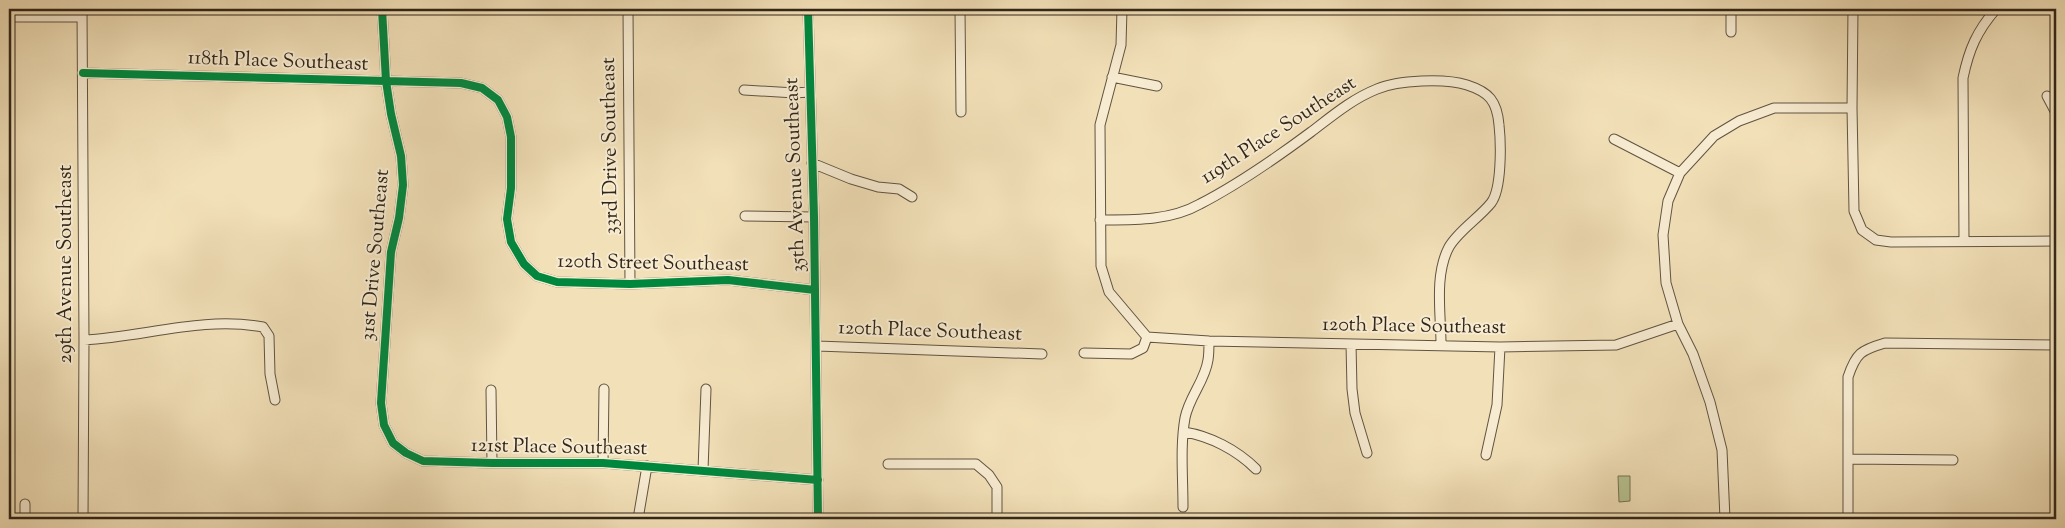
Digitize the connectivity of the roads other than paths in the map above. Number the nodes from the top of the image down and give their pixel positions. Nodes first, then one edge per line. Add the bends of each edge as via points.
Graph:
1 (382, 9) edge
2 (628, 9) edge
3 (808, 9) edge
4 (960, 9) edge
5 (1122, 9) edge
6 (1732, 9) edge
7 (1853, 9) edge
8 (1996, 9) edge
9 (82, 13) edge
10 (9, 17) edge
11 (1732, 32) dead end
12 (83, 73) junction
13 (1112, 77) junction
14 (386, 81) junction
15 (1157, 86) dead end
16 (744, 90) dead end
17 (809, 92) junction
18 (2047, 96) dead end
19 (1852, 108) junction
20 (961, 112) dead end
21 (2056, 113) edge
22 (1614, 139) dead end
23 (812, 163) junction
24 (1680, 173) junction
25 (912, 197) dead end
26 (745, 216) dead end
27 (814, 217) junction
28 (1100, 220) junction
29 (1964, 241) junction
30 (2056, 241) edge
31 (524, 264) joint
32 (630, 284) junction
33 (815, 290) junction
34 (1678, 324) junction
35 (1147, 337) junction
36 (84, 340) junction
37 (1209, 341) junction
38 (1351, 344) junction
39 (1441, 344) junction
40 (2056, 345) edge
41 (817, 346) junction
42 (1500, 346) junction
43 (1084, 353) dead end
44 (1042, 354) dead end
45 (604, 389) dead end
46 (706, 389) dead end
47 (491, 390) dead end
48 (275, 400) dead end
49 (1184, 432) junction
50 (393, 444) joint
51 (1367, 453) dead end
52 (1486, 455) dead end
53 (1848, 459) junction
54 (1953, 460) dead end
55 (492, 463) junction
56 (603, 463) junction
57 (888, 464) dead end
58 (647, 466) junction
59 (1256, 468) dead end
60 (702, 470) junction
61 (818, 480) junction
62 (25, 504) dead end
63 (1183, 506) dead end
64 (25, 519) edge
65 (82, 519) edge
66 (638, 519) edge
67 (818, 519) edge
68 (997, 519) edge
69 (1725, 519) edge
70 (1848, 519) edge

1 - 14 street, 31st Drive Southeast
2 - 32 street, 33rd Drive Southeast
3 - 17 street, 35th Avenue Southeast
4 - 20 street
5 - 13 street via 1121,45
6 - 11 street
7 - 19 street
8 - 29 street via 1978,31 1968,53 1963,78
9 - 10 street
9 - 12 street, 29th Avenue Southeast
12 - 14 street, 118th Place Southeast
12 - 36 street, 29th Avenue Southeast
13 - 15 street
13 - 28 street via 1100,125
14 - 31 street, 118th Place Southeast via 461,82 482,88 498,100 507,117 511,137 507,219 511,242
14 - 50 street, 31st Drive Southeast via 390,114 401,156 403,185 391,252 381,403 384,425
16 - 17 street
17 - 23 street, 35th Avenue Southeast
18 - 21 street
19 - 24 street via 1774,108 1739,121 1714,136
19 - 29 street via 1854,211 1862,230 1876,240 1891,242
22 - 24 street
23 - 25 street via 878,187 899,189
23 - 27 street, 35th Avenue Southeast
24 - 34 street via 1668,201 1663,235 1666,283
26 - 27 street
27 - 33 street, 35th Avenue Southeast
28 - 35 street via 1100,266 1109,292
28 - 39 street, 119th Place Southeast via 1139,220 1176,215 1199,205 1266,164 1345,105 1378,88 1411,82 1459,83 1479,89 1495,103 1499,126 1498,183 1492,202 1450,246 1442,268
29 - 30 street
31 - 32 street, 120th Street Southeast via 537,276 557,282
32 - 33 street, 120th Street Southeast via 728,280
33 - 41 street, 35th Avenue Southeast
34 - 42 street, 120th Place Southeast via 1616,345
34 - 69 street via 1710,402 1722,450
35 - 37 street, 120th Place Southeast
35 - 43 street via 1143,348 1131,354
36 - 48 street via 114,339 199,324 263,327 269,336 270,374
36 - 65 street, 29th Avenue Southeast
37 - 38 street, 120th Place Southeast
37 - 49 street via 1204,375 1190,401
38 - 39 street, 120th Place Southeast
38 - 51 street via 1354,413
39 - 42 street, 120th Place Southeast
40 - 53 street via 1885,343 1865,349 1853,362 1848,377
41 - 44 street, 120th Place Southeast
41 - 61 street, 35th Avenue Southeast
42 - 52 street via 1497,404
45 - 56 street
46 - 60 street
47 - 55 street
49 - 59 street via 1198,434 1228,447
49 - 63 street
50 - 55 street, 121st Place Southeast via 423,461
53 - 54 street
53 - 70 street
55 - 56 street, 121st Place Southeast
56 - 58 street, 121st Place Southeast
57 - 68 street via 976,464 997,487
58 - 60 street, 121st Place Southeast
58 - 66 street
60 - 61 street, 121st Place Southeast
61 - 67 street, 35th Avenue Southeast
62 - 64 street

